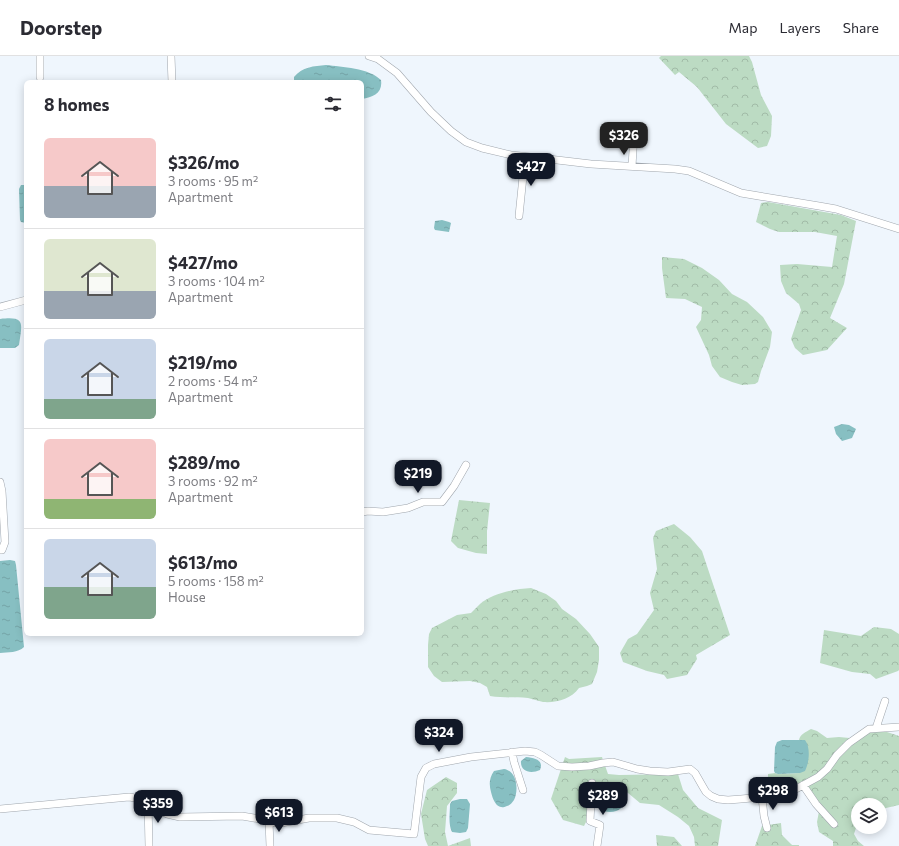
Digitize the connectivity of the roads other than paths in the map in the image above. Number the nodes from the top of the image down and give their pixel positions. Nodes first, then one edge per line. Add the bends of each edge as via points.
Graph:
1 (40, 56) edge
2 (171, 56) edge
3 (370, 56) edge
4 (40, 77) dead end
5 (172, 80) edge
6 (634, 134) dead end
7 (525, 156) junction
8 (632, 166) junction
9 (520, 216) dead end
10 (899, 229) edge
11 (24, 301) edge
12 (0, 307) edge
13 (466, 465) dead end
14 (0, 482) edge
15 (364, 512) edge
16 (0, 550) edge
17 (885, 701) dead end
18 (899, 727) edge
19 (876, 728) junction
20 (512, 752) junction
21 (592, 783) dead end
22 (803, 785) junction
23 (523, 790) dead end
24 (762, 797) junction
25 (148, 802) junction
26 (0, 809) edge
27 (269, 821) junction
28 (834, 824) dead end
29 (767, 828) dead end
30 (149, 846) edge
31 (270, 846) edge
32 (597, 846) edge

1 - 4 street
2 - 5 street
3 - 7 street via 398,73 431,112 450,131 466,142 496,152
6 - 8 street
7 - 8 street
7 - 9 street
8 - 10 street via 689,171 741,193 836,209
11 - 12 street
13 - 15 street via 442,502 423,502 408,508 383,512
14 - 16 street via 5,542
17 - 19 street
18 - 19 street
19 - 22 street via 869,729 849,743 827,769
20 - 23 street
20 - 24 street via 535,752 558,766 589,766 614,762 650,771 690,769 706,792 718,799
20 - 27 street via 448,761 426,768 421,777 414,834 369,830 354,822 337,818 309,818 281,823
21 - 32 street via 590,821 600,825
22 - 24 street
22 - 28 street
24 - 29 street
25 - 26 street via 138,798 117,798
25 - 27 street via 172,816 246,816
25 - 30 street
27 - 31 street

